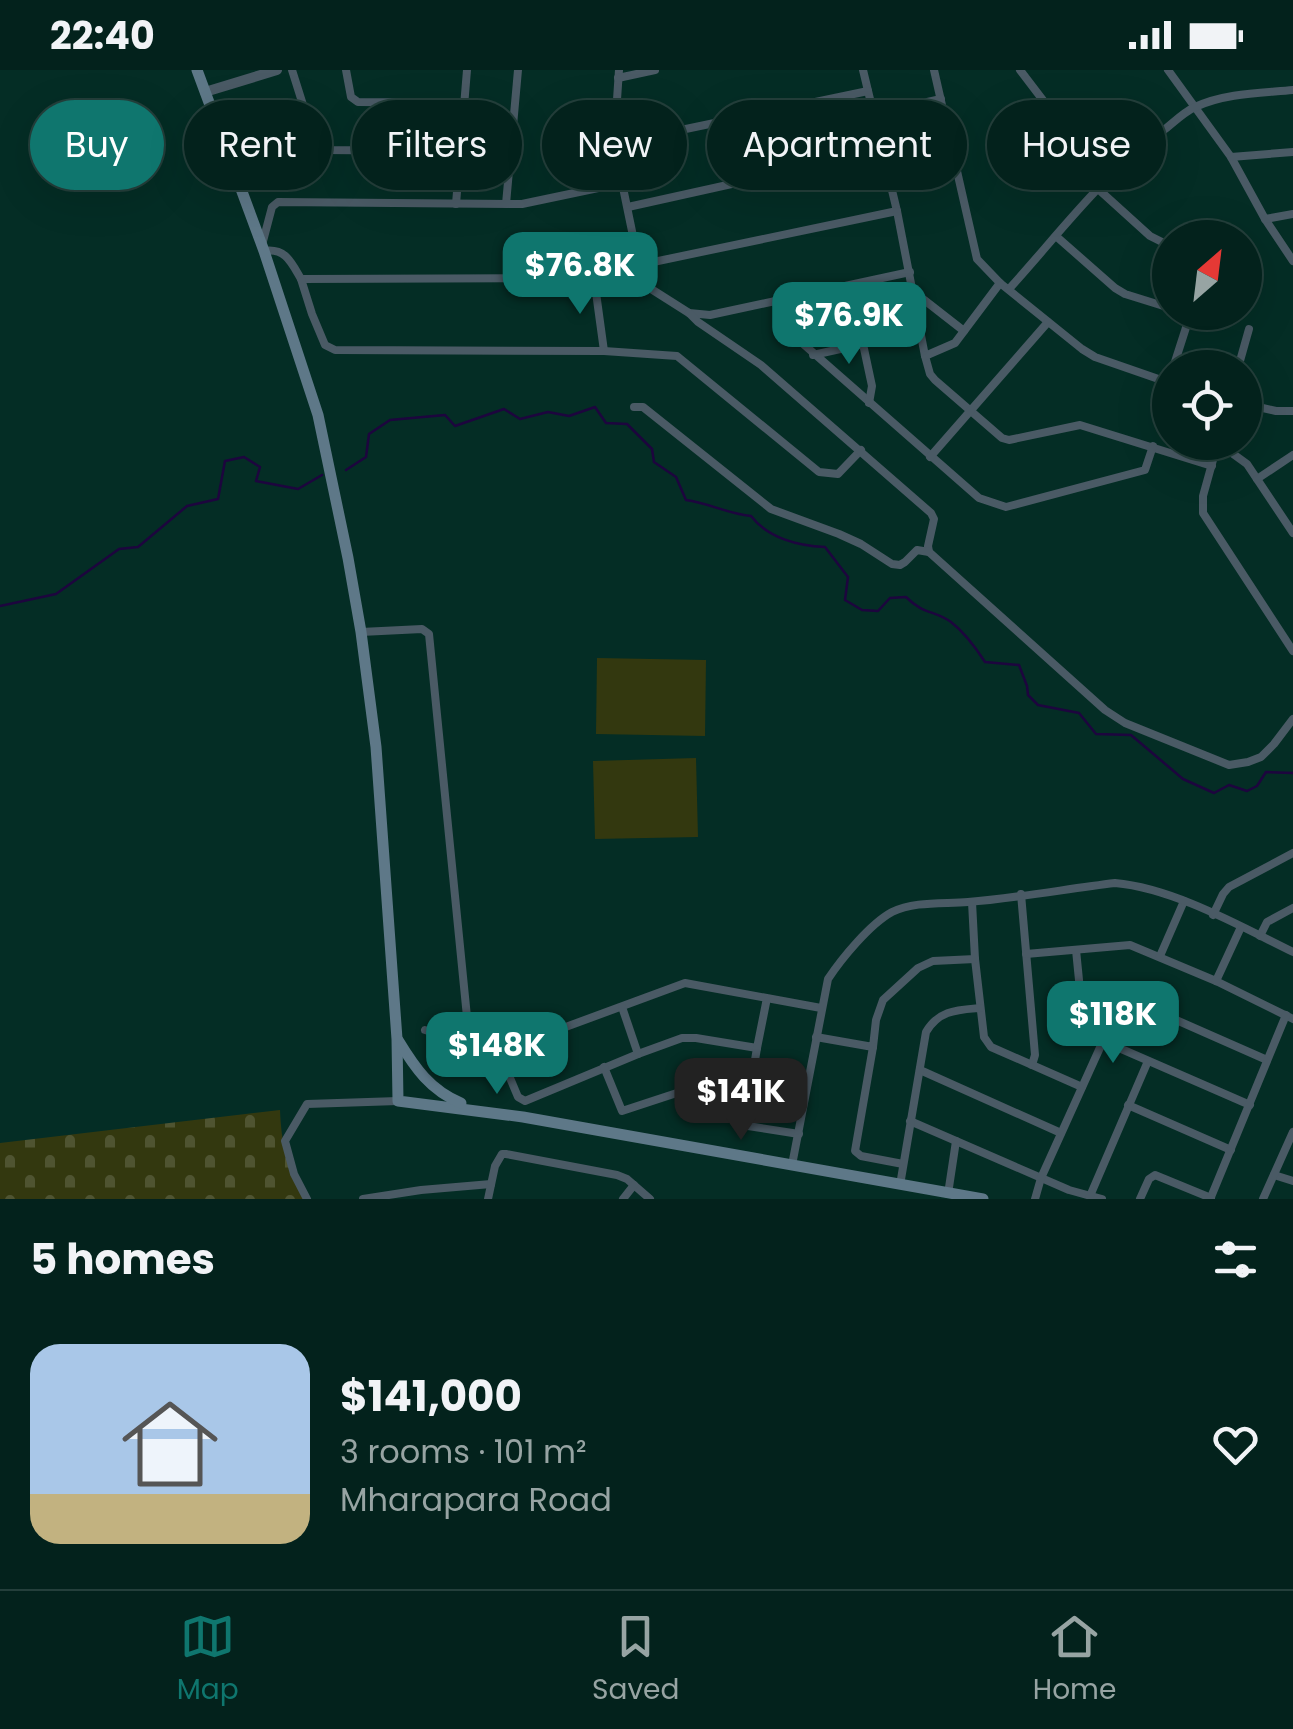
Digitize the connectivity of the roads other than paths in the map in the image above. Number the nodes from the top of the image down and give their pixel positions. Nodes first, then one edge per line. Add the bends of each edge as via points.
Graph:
1 (197, 70) edge
2 (277, 70) edge
3 (292, 70) edge
4 (346, 70) edge
5 (466, 70) edge
6 (518, 70) edge
7 (656, 70) edge
8 (863, 70) edge
9 (934, 70) edge
10 (1020, 70) edge
11 (1168, 70) edge
12 (619, 74) edge
13 (1293, 90) edge
14 (868, 91) junction
15 (205, 92) junction
16 (355, 100) edge
17 (462, 100) edge
18 (617, 100) edge
19 (870, 100) edge
20 (941, 100) edge
21 (1043, 100) edge
22 (1194, 108) junction
23 (687, 129) edge
24 (1166, 129) edge
25 (352, 150) edge
26 (1293, 152) edge
27 (1231, 158) junction
28 (707, 189) edge
29 (457, 190) edge
30 (589, 190) edge
31 (624, 190) edge
32 (891, 190) edge
33 (961, 190) edge
34 (1095, 190) edge
35 (1099, 190) edge
36 (456, 204) junction
37 (506, 204) junction
38 (628, 207) junction
39 (897, 211) junction
40 (1293, 214) edge
41 (1265, 219) junction
42 (1057, 237) junction
43 (1152, 237) edge
44 (263, 248) junction
45 (1293, 261) edge
46 (638, 265) junction
47 (910, 272) junction
48 (594, 278) junction
49 (301, 280) junction
50 (1000, 283) junction
51 (1009, 289) junction
52 (914, 292) junction
53 (775, 301) junction
54 (1152, 302) edge
55 (689, 314) junction
56 (1048, 322) junction
57 (964, 331) junction
58 (604, 350) junction
59 (813, 355) junction
60 (925, 356) junction
61 (1152, 375) edge
62 (869, 403) junction
63 (634, 407) dead end
64 (1262, 408) edge
65 (972, 411) junction
66 (1293, 411) edge
67 (1152, 446) joint
68 (861, 450) junction
69 (1293, 455) edge
70 (930, 457) junction
71 (1194, 460) edge
72 (1214, 460) edge
73 (1242, 460) edge
74 (1212, 466) junction
75 (1256, 479) junction
76 (1293, 533) edge
77 (929, 552) junction
78 (361, 632) junction
79 (1293, 651) edge
80 (1293, 719) edge
81 (1293, 853) edge
82 (1021, 894) junction
83 (1184, 901) junction
84 (972, 902) junction
85 (1293, 908) edge
86 (1213, 915) junction
87 (1241, 927) junction
88 (1260, 936) junction
89 (1076, 950) junction
90 (1293, 952) edge
91 (1026, 954) junction
92 (1160, 956) junction
93 (975, 959) junction
94 (1216, 981) junction
95 (767, 998) junction
96 (1080, 998) junction
97 (622, 1007) junction
98 (821, 1008) junction
99 (980, 1008) junction
100 (1290, 1017) edge
101 (425, 1030) dead end
102 (816, 1037) junction
103 (397, 1040) junction
104 (1103, 1041) junction
105 (873, 1047) junction
106 (757, 1048) junction
107 (638, 1054) junction
108 (1267, 1060) junction
109 (1148, 1061) junction
110 (1032, 1064) junction
111 (604, 1067) junction
112 (920, 1070) junction
113 (1082, 1087) junction
114 (750, 1096) junction
115 (398, 1101) junction
116 (1250, 1105) junction
117 (1128, 1106) junction
118 (479, 1110) junction
119 (910, 1121) junction
120 (1293, 1132) edge
121 (1061, 1133) junction
122 (799, 1134) junction
123 (956, 1141) junction
124 (1231, 1150) junction
125 (902, 1164) junction
126 (792, 1165) junction
127 (1274, 1175) junction
128 (1041, 1178) junction
129 (1293, 1181) edge
130 (491, 1184) junction
131 (900, 1185) junction
132 (634, 1186) junction
133 (948, 1194) junction
134 (1090, 1196) junction
135 (390, 1197) edge
136 (967, 1198) edge
137 (1213, 1198) edge
138 (307, 1199) edge
139 (363, 1199) edge
140 (488, 1199) edge
141 (623, 1199) edge
142 (650, 1199) edge
143 (983, 1199) edge
144 (1035, 1199) edge
145 (1102, 1199) edge
146 (1140, 1199) edge
147 (1263, 1199) edge

1 - 15 main road
2 - 15 street
3 - 25 street via 316,146
4 - 16 street
5 - 17 street
6 - 37 street
7 - 12 street
8 - 14 street
9 - 20 street
10 - 21 street
11 - 22 street
12 - 18 street
13 - 22 street via 1229,96
14 - 19 street
14 - 23 street
15 - 44 main road
22 - 24 street
22 - 27 street
26 - 27 street
27 - 41 street
28 - 38 street
29 - 36 street
30 - 37 street
31 - 38 street
32 - 39 street
33 - 50 street via 977,259
34 - 42 street
35 - 43 street
36 - 37 street
36 - 44 street via 278,202
38 - 46 street
39 - 46 street
39 - 47 street
40 - 41 street
41 - 45 street
42 - 51 street
42 - 54 street via 1116,288
44 - 49 street via 287,255
44 - 78 main road via 318,415
46 - 48 street
46 - 55 street via 648,288
47 - 52 street
47 - 53 street
48 - 49 street
48 - 58 street
49 - 58 street via 326,345 334,350
50 - 51 street
50 - 57 street
51 - 56 street
52 - 57 street
52 - 60 street
53 - 55 street via 710,316
53 - 59 street via 785,328
55 - 68 street
56 - 61 street via 1095,357
56 - 65 street
57 - 60 street via 955,343
58 - 68 street via 678,356 819,472 838,474
59 - 62 street
59 - 62 street via 862,344
60 - 65 street via 935,380
62 - 70 street
63 - 77 street via 643,407 771,509 862,544 892,564 917,550
64 - 66 street
65 - 67 street via 1009,440 1080,425
65 - 70 street
67 - 70 street via 1145,470 1006,508 979,498
68 - 77 street via 932,513
69 - 75 street
71 - 74 street
72 - 74 street
73 - 75 street
74 - 79 street via 1203,513
75 - 76 street
77 - 80 street via 1125,723 1229,765 1262,756
78 - 101 street via 429,634 468,1027
78 - 103 main road
81 - 86 street via 1229,887
82 - 83 street via 1115,884
82 - 84 street
82 - 91 street
83 - 86 street
83 - 92 street
84 - 93 street
84 - 98 street via 908,906 881,918 836,966
85 - 88 street via 1267,922
86 - 87 street
87 - 88 street
87 - 94 street
88 - 90 street
89 - 91 street
89 - 92 street via 1130,945
89 - 96 street
91 - 110 street
92 - 94 street
93 - 99 street
93 - 105 street via 918,968 883,1000
94 - 100 street
95 - 97 street via 685,983
95 - 98 street
95 - 106 street
96 - 104 street via 1083,1020
96 - 108 street via 1124,997
97 - 107 street
97 - 111 street via 500,1054 524,1101
98 - 102 street
99 - 110 street via 987,1043
99 - 112 street via 950,1011 933,1022
100 - 108 street
102 - 105 street
102 - 122 street
103 - 115 main road
103 - 118 main road via 430,1086
104 - 109 street
104 - 113 street
105 - 125 street via 855,1151
106 - 107 street via 690,1037
106 - 114 street
107 - 111 street
108 - 116 street
109 - 116 street
109 - 117 street
110 - 113 street
111 - 114 street via 622,1111 695,1087
112 - 119 street
112 - 121 street
113 - 121 street
114 - 122 street via 748,1126
115 - 118 main road
115 - 138 street via 307,1104 286,1140
116 - 124 street
117 - 124 street
117 - 134 street
118 - 126 main road
119 - 123 street
119 - 125 street
120 - 127 street
121 - 128 street
122 - 126 street
123 - 128 street
123 - 133 street
124 - 137 street
125 - 131 street
126 - 131 main road
127 - 129 street
127 - 147 street
128 - 134 street
128 - 144 street
130 - 132 street via 506,1154 617,1174
130 - 135 street
130 - 140 street
131 - 133 main road
132 - 141 street
132 - 142 street
133 - 136 main road
134 - 145 street
135 - 139 street
136 - 143 main road
137 - 146 street via 1155,1175

